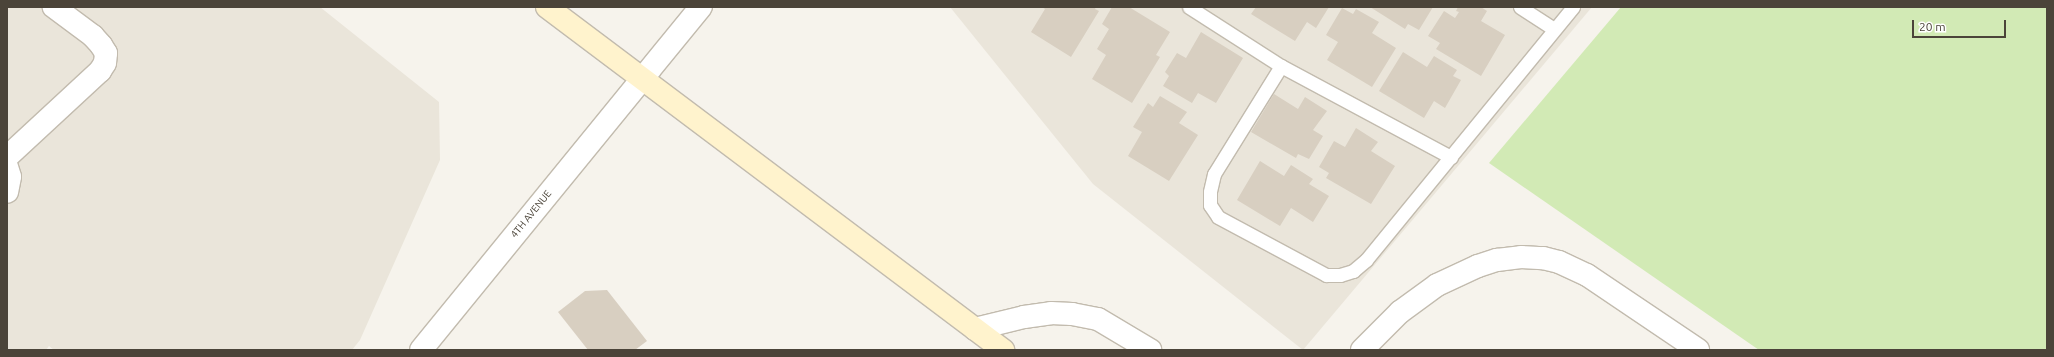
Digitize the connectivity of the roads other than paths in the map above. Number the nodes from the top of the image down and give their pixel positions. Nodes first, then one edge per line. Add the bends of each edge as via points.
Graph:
1 (54, 7) edge
2 (547, 7) edge
3 (701, 7) edge
4 (1189, 7) edge
5 (1520, 7) edge
6 (1572, 7) edge
7 (1554, 29) junction
8 (1281, 66) junction
9 (641, 78) junction
10 (7, 157) edge
11 (1452, 157) junction
12 (7, 167) edge
13 (7, 192) edge
14 (975, 329) junction
15 (421, 350) edge
16 (1002, 350) edge
17 (1150, 350) edge
18 (1362, 350) edge
19 (1698, 350) edge

1 - 10 street via 93,36 106,53 104,63 100,71
2 - 9 main road
3 - 9 street, 4TH AVENUE
4 - 8 lane
5 - 7 lane
6 - 7 lane
7 - 11 lane
8 - 11 lane
8 - 11 lane via 1214,174 1210,205 1218,217 1326,276 1353,271 1366,260
9 - 14 main road
9 - 15 street, 4TH AVENUE
12 - 13 street via 10,177
14 - 16 main road
14 - 17 street via 1045,314 1072,314 1098,319
18 - 19 street via 1400,312 1437,285 1478,266 1521,257 1559,262 1588,275

